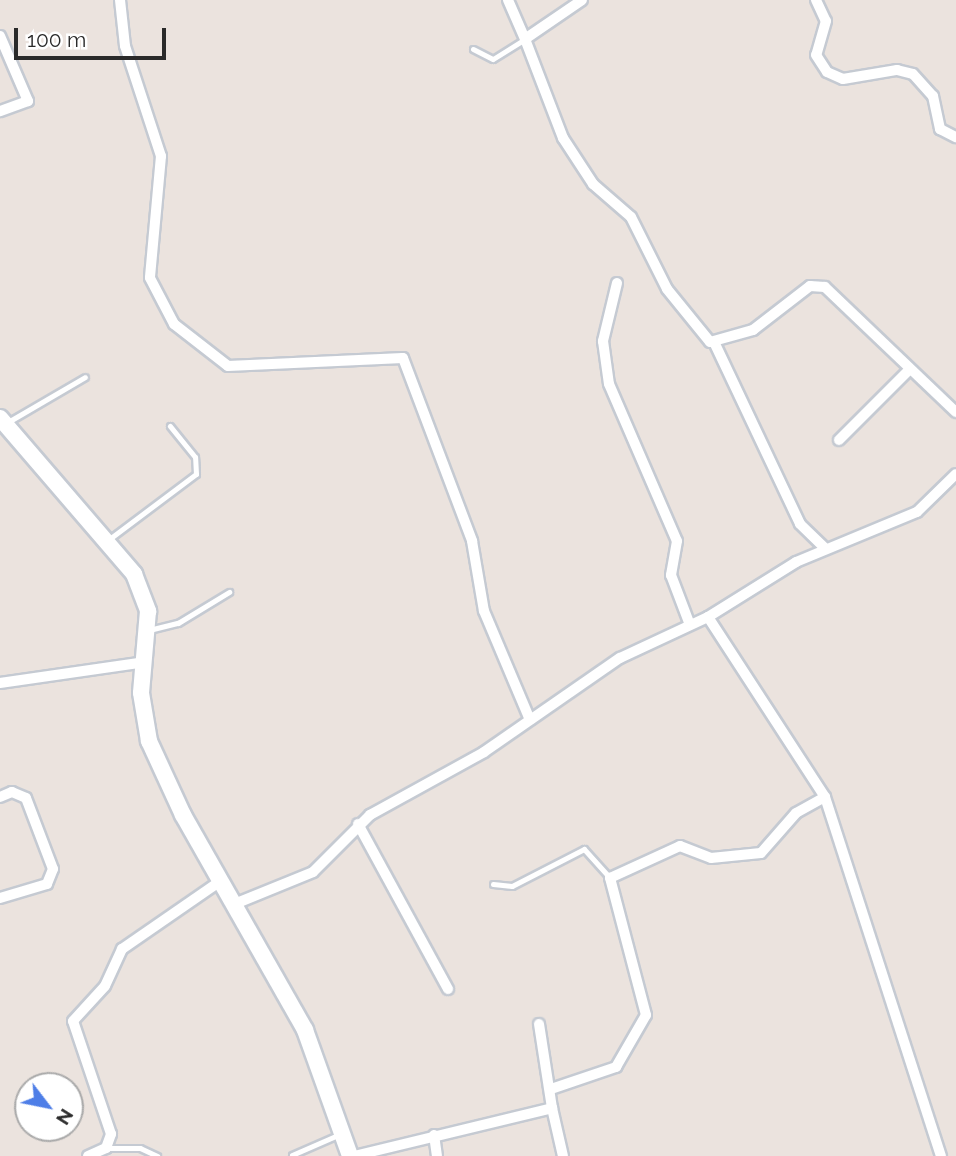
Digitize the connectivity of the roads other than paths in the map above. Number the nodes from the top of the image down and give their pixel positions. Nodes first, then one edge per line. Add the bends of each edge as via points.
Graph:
1 (120, 0) edge
2 (508, 0) edge
3 (582, 0) edge
4 (816, 0) edge
5 (0, 36) edge
6 (525, 39) junction
7 (473, 49) dead end
8 (0, 111) edge
9 (956, 137) edge
10 (617, 283) dead end
11 (715, 344) junction
12 (910, 369) junction
13 (85, 377) dead end
14 (956, 412) edge
15 (3, 421) edge
16 (170, 426) dead end
17 (839, 440) dead end
18 (956, 474) edge
19 (108, 540) junction
20 (825, 548) junction
21 (229, 592) dead end
22 (708, 617) junction
23 (690, 625) junction
24 (149, 630) junction
25 (145, 662) junction
26 (0, 683) edge
27 (530, 720) junction
28 (0, 797) edge
29 (825, 797) junction
30 (358, 824) junction
31 (610, 878) junction
32 (222, 880) junction
33 (493, 884) dead end
34 (0, 898) edge
35 (237, 903) junction
36 (448, 989) dead end
37 (539, 1024) dead end
38 (551, 1089) junction
39 (552, 1108) junction
40 (343, 1133) junction
41 (434, 1135) junction
42 (106, 1148) junction
43 (292, 1155) edge
44 (88, 1156) edge
45 (157, 1156) edge
46 (352, 1156) edge
47 (437, 1156) edge
48 (563, 1156) edge
49 (941, 1156) edge

1 - 27 street via 125,46 161,156 150,278 174,324 228,366 403,358 472,541 484,611
2 - 6 street
3 - 6 street
4 - 9 street via 826,21 816,55 827,72 843,79 897,69 912,74 933,96 940,128
5 - 8 street via 28,101
6 - 7 lane via 492,59
6 - 11 street via 563,138 593,184 631,218 672,296
10 - 23 street via 603,341 609,384 677,541 671,575
11 - 12 street via 753,330 816,285 832,292
11 - 20 street via 800,524
12 - 14 street
12 - 17 street
13 - 15 lane
15 - 19 street
16 - 19 lane via 195,457 196,474
18 - 20 street via 917,512
19 - 24 street via 134,574
20 - 22 street
21 - 24 lane via 196,614
22 - 23 street
22 - 29 street
23 - 27 street via 620,659
24 - 25 street
25 - 26 street
25 - 32 street via 141,692 149,741
27 - 30 street
28 - 34 street via 12,792 26,798 53,869 47,884
29 - 31 street via 796,813 761,853 710,858 680,846
29 - 49 street
30 - 35 street via 313,873
30 - 36 street
31 - 33 lane via 584,849 512,886
31 - 38 street via 646,1015 616,1067
32 - 35 street
32 - 42 street via 122,949 106,986 72,1021 111,1133
35 - 40 street via 305,1030
37 - 38 street
38 - 39 street
39 - 41 street
39 - 48 street
40 - 43 lane
40 - 46 street
41 - 46 street
41 - 47 street
42 - 44 street
42 - 45 lane via 140,1147

